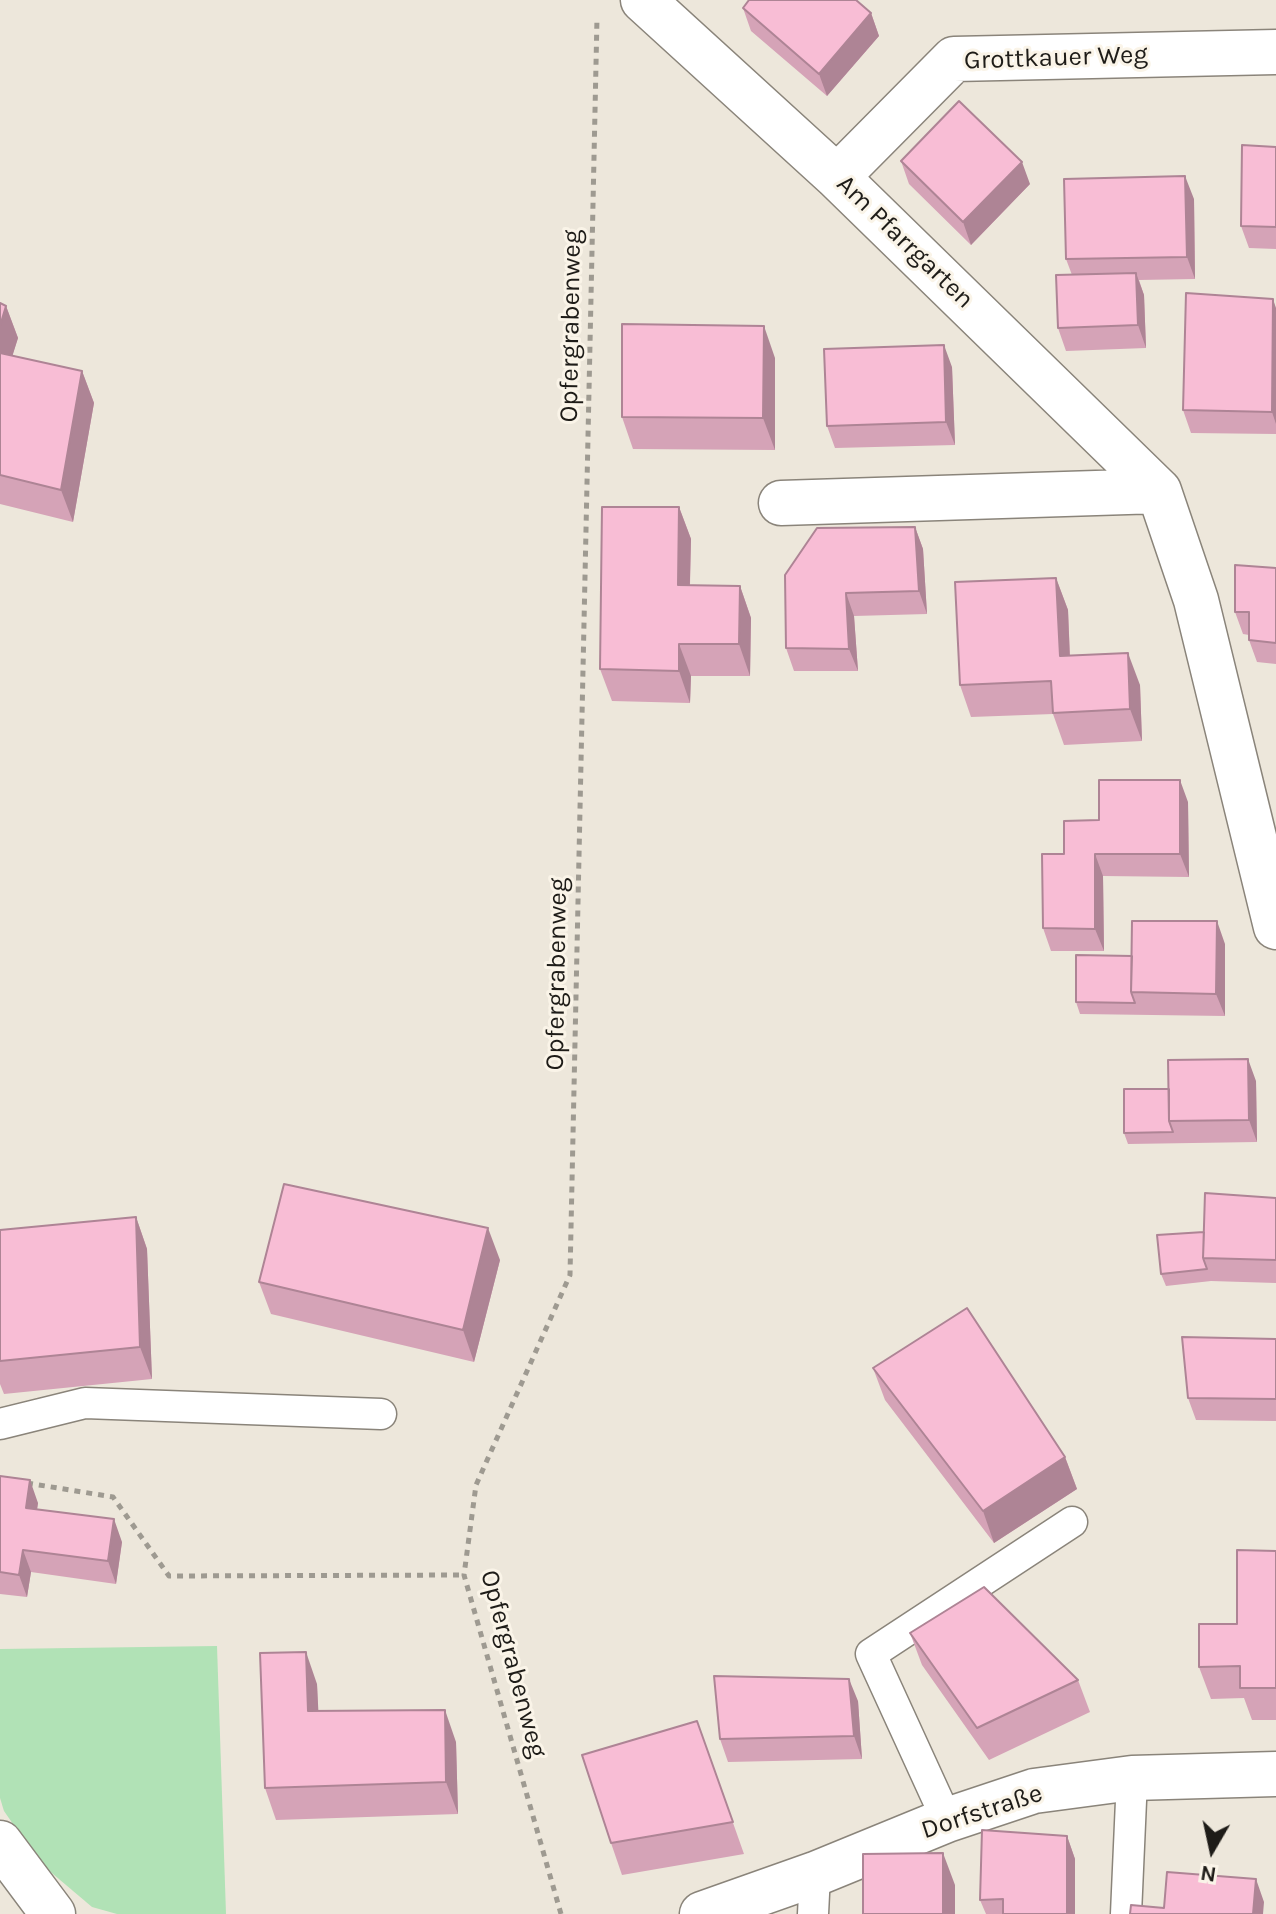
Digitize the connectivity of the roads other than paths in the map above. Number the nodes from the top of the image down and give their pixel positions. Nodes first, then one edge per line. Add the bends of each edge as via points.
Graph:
1 (643, 0) edge
2 (1276, 52) edge
3 (837, 177) junction
4 (1159, 491) junction
5 (781, 503) dead end
6 (1276, 927) edge
7 (381, 1414) dead end
8 (0, 1424) edge
9 (1072, 1522) dead end
10 (1276, 1774) edge
11 (1132, 1778) junction
12 (947, 1820) junction
13 (0, 1843) edge
14 (13, 1881) edge
15 (814, 1894) edge
16 (53, 1914) edge
17 (702, 1914) edge
18 (1126, 1914) edge

1 - 3 street, Am Pfarrgarten
2 - 3 street, Grottkauer Weg via 954,59
3 - 4 street, Am Pfarrgarten
4 - 5 street
4 - 6 street, Am Pfarrgarten via 1196,600
7 - 8 lane via 85,1403
9 - 12 lane via 871,1654
10 - 11 street, Dorfstraße
11 - 12 street, Dorfstraße via 1034,1791
11 - 18 lane
12 - 15 street, Dorfstraße
13 - 14 street
14 - 16 street
15 - 17 street, Dorfstraße

